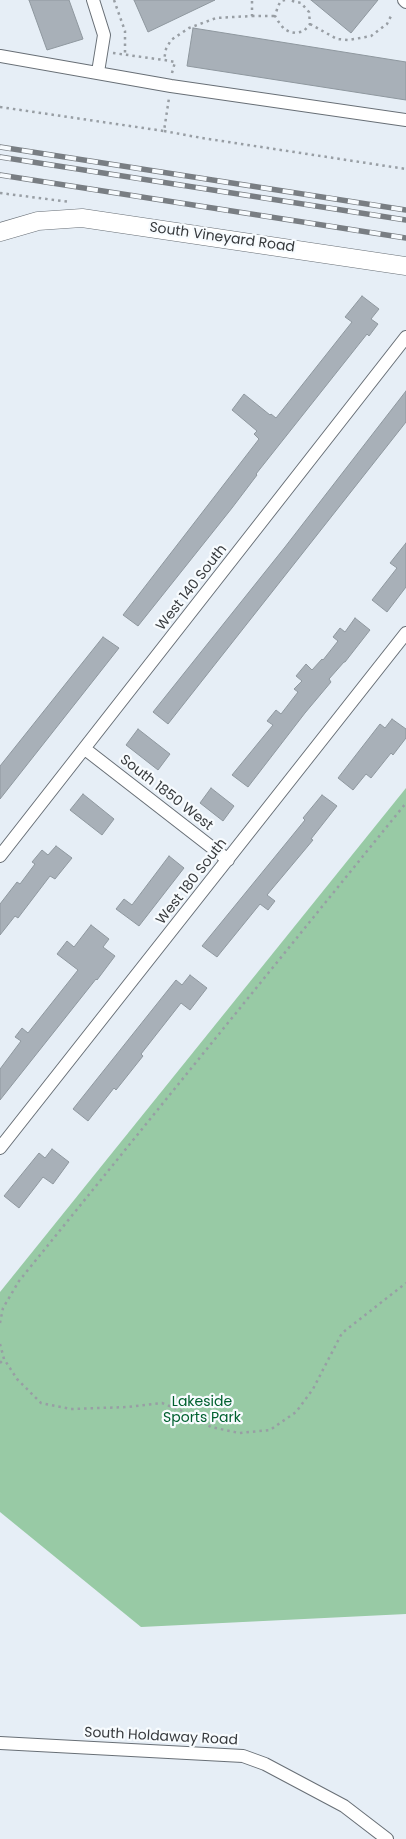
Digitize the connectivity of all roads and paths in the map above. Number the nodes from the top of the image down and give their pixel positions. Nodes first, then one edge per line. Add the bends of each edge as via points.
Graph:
1 (93, 0) edge
2 (114, 0) edge
3 (252, 0) edge
4 (286, 0) edge
5 (252, 16) junction
6 (275, 16) junction
7 (391, 16) dead end
8 (310, 24) junction
9 (112, 52) dead end
10 (124, 54) junction
11 (0, 56) edge
12 (164, 60) junction
13 (98, 72) junction
14 (172, 76) dead end
15 (170, 93) dead end
16 (0, 107) edge
17 (406, 120) edge
18 (164, 131) junction
19 (406, 169) edge
20 (0, 192) edge
21 (77, 203) dead end
22 (0, 232) edge
23 (406, 266) edge
24 (406, 337) edge
25 (406, 633) edge
26 (85, 748) junction
27 (406, 803) edge
28 (0, 856) edge
29 (228, 860) junction
30 (0, 1148) edge
31 (406, 1283) edge
32 (0, 1324) edge
33 (0, 1344) edge
34 (4, 1359) junction
35 (0, 1363) edge
36 (0, 1743) edge
37 (387, 1839) edge

1 - 13 street via 104,35
2 - 10 path via 125,31
3 - 5 path
4 - 6 path via 281,1
4 - 8 path via 301,3 306,8
5 - 6 path
5 - 12 path via 226,16 189,28 172,40
6 - 8 path via 280,25 290,32 304,32
7 - 8 path via 387,24 371,36 349,40 338,39
9 - 10 path
10 - 12 path
11 - 13 street
12 - 14 path via 175,62
13 - 17 street via 171,86
15 - 18 path
16 - 18 path
18 - 19 path
20 - 21 path
22 - 23 street, South Vineyard Road via 38,222 82,218
24 - 26 street, West 140 South
25 - 29 street, West 180 South
26 - 28 street, West 140 South
26 - 29 street, South 1850 West
27 - 32 path via 19,1281 4,1308
29 - 30 street, West 180 South
31 - 34 path via 342,1333 313,1389 296,1412 270,1430 239,1433 211,1427 162,1403 71,1409 41,1403 17,1379
33 - 34 path
34 - 35 path
36 - 37 street, South Holdaway Road via 243,1756 265,1764 344,1806

